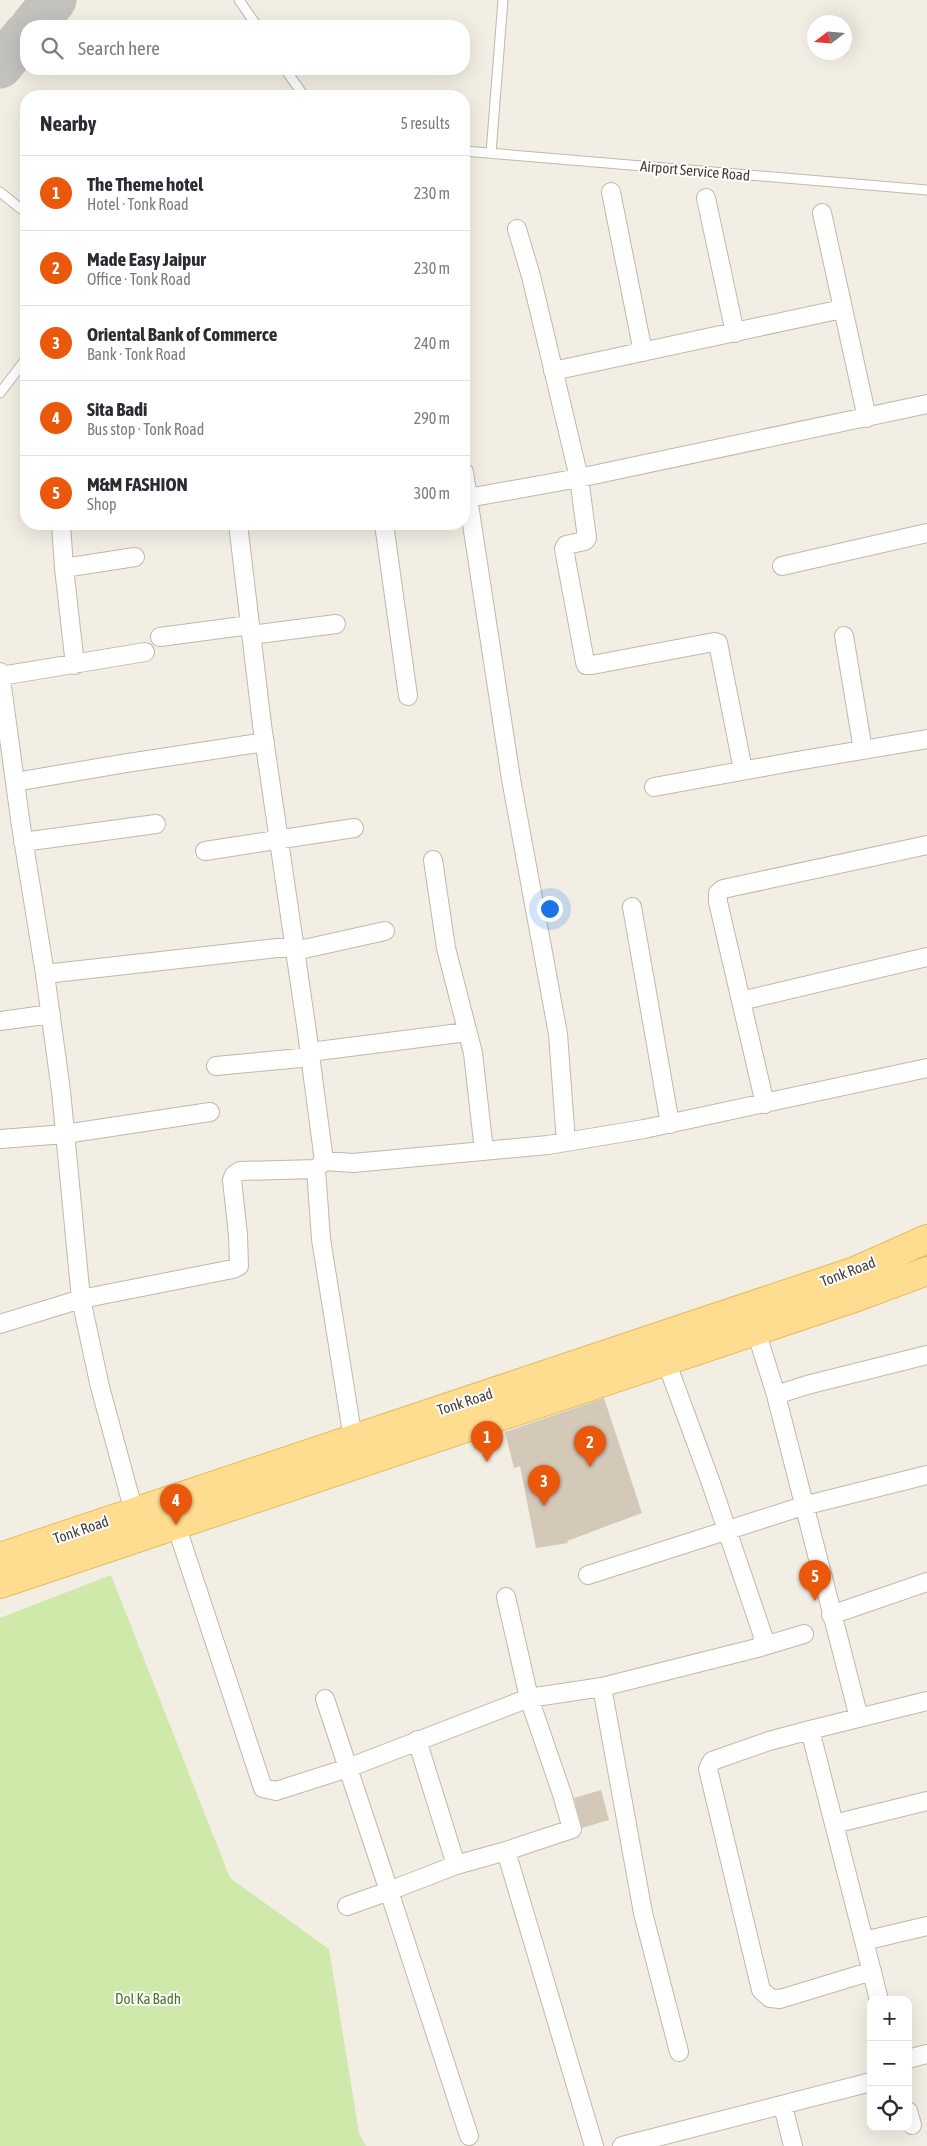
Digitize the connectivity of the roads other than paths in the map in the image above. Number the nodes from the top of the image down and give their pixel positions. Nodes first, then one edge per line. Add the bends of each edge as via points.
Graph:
1 (239, 0) edge
2 (503, 0) edge
3 (253, 20) edge
4 (289, 75) edge
5 (300, 90) edge
6 (470, 151) edge
7 (491, 152) junction
8 (927, 190) edge
9 (0, 192) edge
10 (611, 192) dead end
11 (706, 198) dead end
12 (20, 208) edge
13 (822, 213) dead end
14 (517, 229) dead end
15 (842, 310) junction
16 (735, 333) junction
17 (643, 352) junction
18 (20, 367) edge
19 (553, 371) junction
20 (0, 394) edge
21 (927, 404) edge
22 (867, 418) junction
23 (579, 478) junction
24 (470, 498) edge
25 (470, 511) edge
26 (61, 530) edge
27 (239, 530) edge
28 (385, 530) edge
29 (927, 533) edge
30 (135, 557) dead end
31 (782, 566) dead end
32 (64, 568) junction
33 (336, 624) dead end
34 (251, 630) junction
35 (844, 636) dead end
36 (160, 637) dead end
37 (145, 652) dead end
38 (75, 665) junction
39 (1, 674) edge
40 (408, 696) dead end
41 (4, 726) edge
42 (927, 739) edge
43 (265, 742) junction
44 (863, 750) junction
45 (743, 770) junction
46 (15, 782) junction
47 (654, 787) dead end
48 (156, 824) dead end
49 (354, 828) dead end
50 (279, 839) junction
51 (23, 842) junction
52 (927, 845) edge
53 (205, 851) dead end
54 (433, 860) dead end
55 (632, 907) dead end
56 (385, 931) dead end
57 (295, 949) junction
58 (927, 957) edge
59 (45, 974) junction
60 (741, 1001) junction
61 (51, 1014) junction
62 (0, 1021) edge
63 (467, 1032) junction
64 (310, 1055) junction
65 (216, 1066) dead end
66 (927, 1068) edge
67 (765, 1104) junction
68 (210, 1112) dead end
69 (670, 1124) junction
70 (65, 1134) junction
71 (0, 1139) edge
72 (566, 1142) junction
73 (484, 1151) junction
74 (320, 1165) junction
75 (927, 1240) edge
76 (927, 1271) edge
77 (81, 1299) junction
78 (0, 1324) edge
79 (756, 1331) junction
80 (927, 1355) edge
81 (666, 1362) junction
82 (776, 1395) junction
83 (353, 1439) junction
84 (927, 1474) edge
85 (803, 1506) junction
86 (134, 1512) junction
87 (172, 1513) junction
88 (726, 1529) junction
89 (0, 1557) edge
90 (588, 1575) dead end
91 (927, 1582) edge
92 (0, 1584) edge
93 (506, 1598) dead end
94 (831, 1615) junction
95 (804, 1634) dead end
96 (761, 1648) junction
97 (602, 1687) junction
98 (529, 1698) junction
99 (325, 1699) dead end
100 (927, 1700) edge
101 (859, 1718) junction
102 (810, 1730) junction
103 (417, 1740) junction
104 (348, 1768) junction
105 (927, 1801) edge
106 (834, 1824) junction
107 (506, 1851) junction
108 (456, 1865) junction
109 (389, 1891) junction
110 (347, 1906) dead end
111 (927, 1926) edge
112 (864, 1941) junction
113 (872, 1971) junction
114 (878, 1996) edge
115 (679, 2052) dead end
116 (927, 2054) edge
117 (912, 2058) edge
118 (867, 2083) edge
119 (783, 2106) junction
120 (469, 2136) dead end
121 (686, 2138) edge
122 (594, 2146) edge
123 (622, 2146) edge
124 (793, 2146) edge

1 - 3 lane
2 - 7 lane
4 - 5 lane
6 - 7 lane, Airport Service Road
7 - 8 lane, Airport Service Road
9 - 12 lane
10 - 17 street
11 - 16 street
13 - 15 street
14 - 19 street
15 - 16 street
15 - 22 street
16 - 17 street
17 - 19 street
18 - 20 lane
19 - 23 street
21 - 22 street
22 - 23 street
23 - 24 street
23 - 45 street via 587,538 566,545 564,549 586,665 718,643
25 - 72 street via 511,779 558,1034
26 - 32 street
27 - 34 street
28 - 40 street
29 - 31 street
30 - 32 street
32 - 38 street
33 - 34 street
34 - 36 street
34 - 43 street
35 - 44 street
37 - 38 street
38 - 39 street
39 - 41 street
41 - 46 street
42 - 44 street
43 - 46 street
43 - 50 street
44 - 45 street
45 - 47 street
46 - 51 street
48 - 51 street
49 - 50 street
50 - 53 street
50 - 57 street
51 - 59 street
52 - 60 street via 723,889 718,893
54 - 63 street via 446,948
55 - 69 street
56 - 57 street
57 - 59 street
57 - 64 street
58 - 60 street
59 - 61 street
60 - 67 street
61 - 62 street
61 - 70 street
63 - 64 street
63 - 73 street
64 - 65 street
64 - 74 street
66 - 67 street
67 - 69 street
68 - 70 street
69 - 72 street
70 - 71 street
70 - 77 street
72 - 73 street
73 - 74 street
74 - 77 street via 240,1171 234,1175 239,1266
74 - 83 street via 321,1240
75 - 83 main road, Tonk Road via 855,1271
76 - 79 main road, Tonk Road
77 - 78 street
77 - 86 street via 100,1387
79 - 81 main road, Tonk Road
79 - 82 street
80 - 82 street via 807,1384
81 - 87 main road, Tonk Road
81 - 88 street
82 - 85 street
83 - 87 main road, Tonk Road
84 - 85 street
85 - 88 street
85 - 94 street
86 - 87 main road, Tonk Road
86 - 89 main road, Tonk Road
87 - 92 main road, Tonk Road
87 - 104 street via 264,1788 276,1791
88 - 90 street
88 - 96 street via 763,1636
91 - 94 street
93 - 98 street
94 - 101 street
95 - 96 street
96 - 97 street
97 - 98 street
97 - 115 street via 643,1913
98 - 103 street
98 - 107 street via 572,1829
99 - 104 street
100 - 101 street
101 - 102 street
102 - 106 street
102 - 113 street via 712,1761 708,1769 761,1990 770,1998 780,1999
103 - 104 street
103 - 108 street
104 - 109 street
105 - 106 street
106 - 112 street
107 - 108 street
107 - 122 street
108 - 109 street
109 - 110 street
109 - 120 street
111 - 112 street
112 - 113 street
113 - 114 street
116 - 117 street
118 - 119 street
119 - 121 street
119 - 124 street
121 - 123 street

